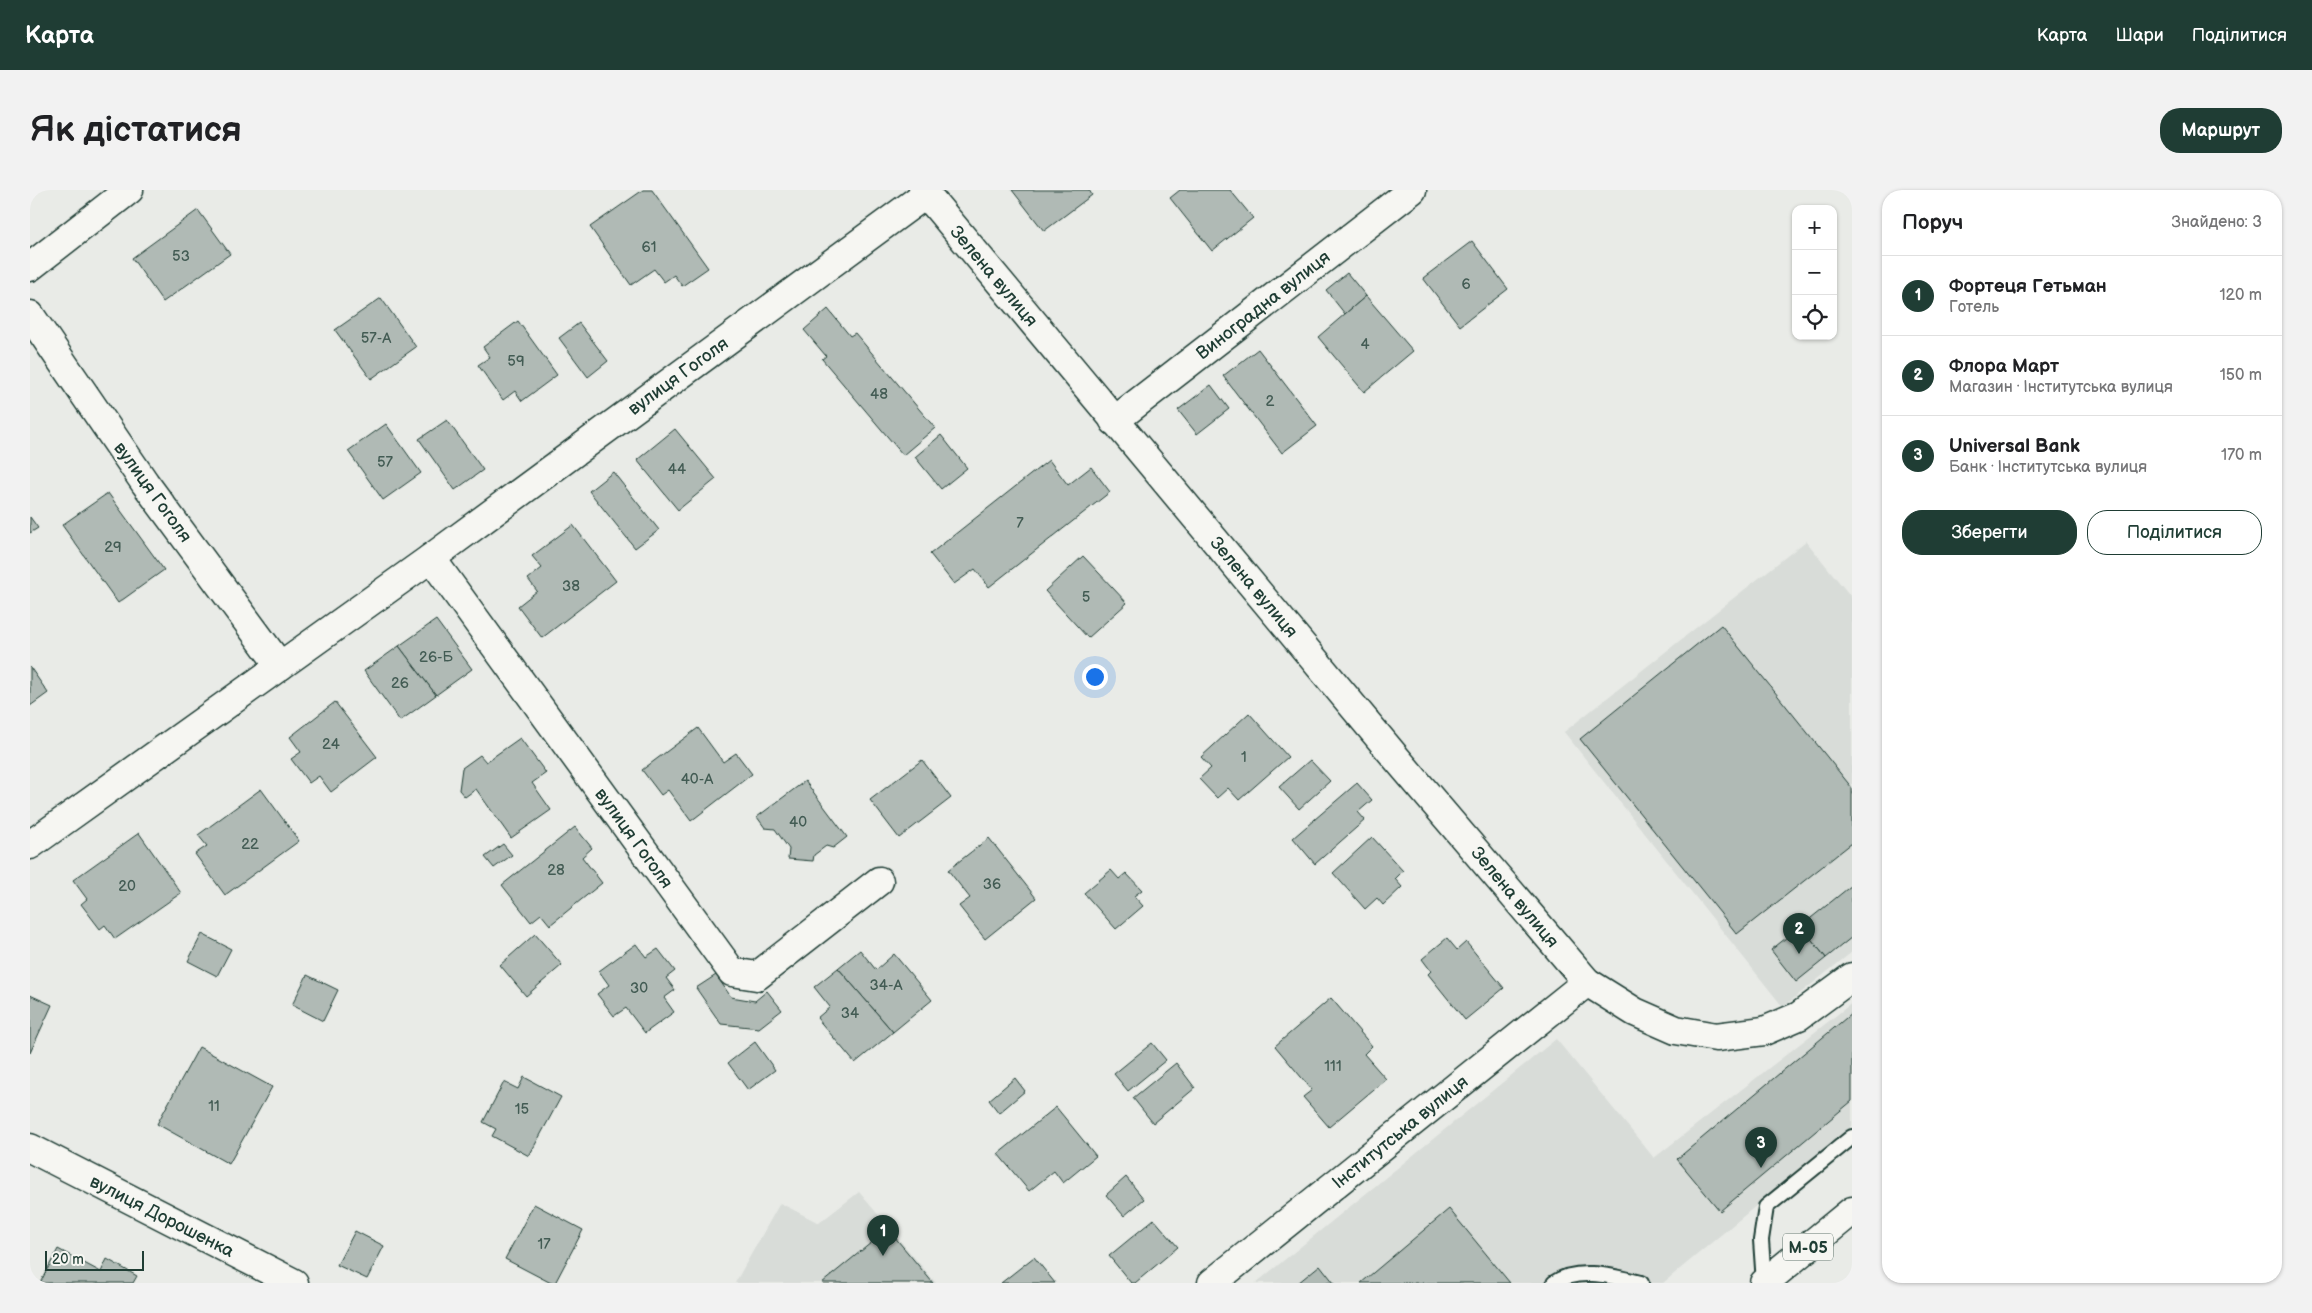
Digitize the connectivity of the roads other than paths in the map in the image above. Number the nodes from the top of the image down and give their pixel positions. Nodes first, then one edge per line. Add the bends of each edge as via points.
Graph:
1 (129, 190) edge
2 (1412, 190) edge
3 (924, 192) edge
4 (30, 267) edge
5 (30, 315) edge
6 (1114, 421) junction
7 (431, 558) junction
8 (280, 666) junction
9 (30, 845) edge
10 (879, 882) dead end
11 (1852, 977) edge
12 (1587, 982) junction
13 (1852, 1137) edge
14 (30, 1148) edge
15 (1852, 1211) edge
16 (294, 1283) edge
17 (1212, 1283) edge
18 (1554, 1283) edge
19 (1641, 1283) edge
20 (1764, 1283) edge

1 - 4 main road
2 - 6 main road, Виноградна вулиця
3 - 6 main road, Зелена вулиця
3 - 7 main road, вулиця Гоголя
5 - 8 main road, вулиця Гоголя via 145,483
6 - 12 main road, Зелена вулиця
7 - 8 main road, вулиця Гоголя
7 - 10 main road, вулиця Гоголя via 732,972 757,976
8 - 9 main road, вулиця Гоголя
11 - 12 main road, Зелена вулиця via 1799,1016 1764,1031 1716,1037 1676,1030 1635,1012
12 - 17 main road, Інститутська вулиця
13 - 20 lane via 1766,1207 1761,1240
14 - 16 main road, вулиця Дорошенка
15 - 20 main road, М-05
18 - 19 lane via 1564,1276 1605,1274

